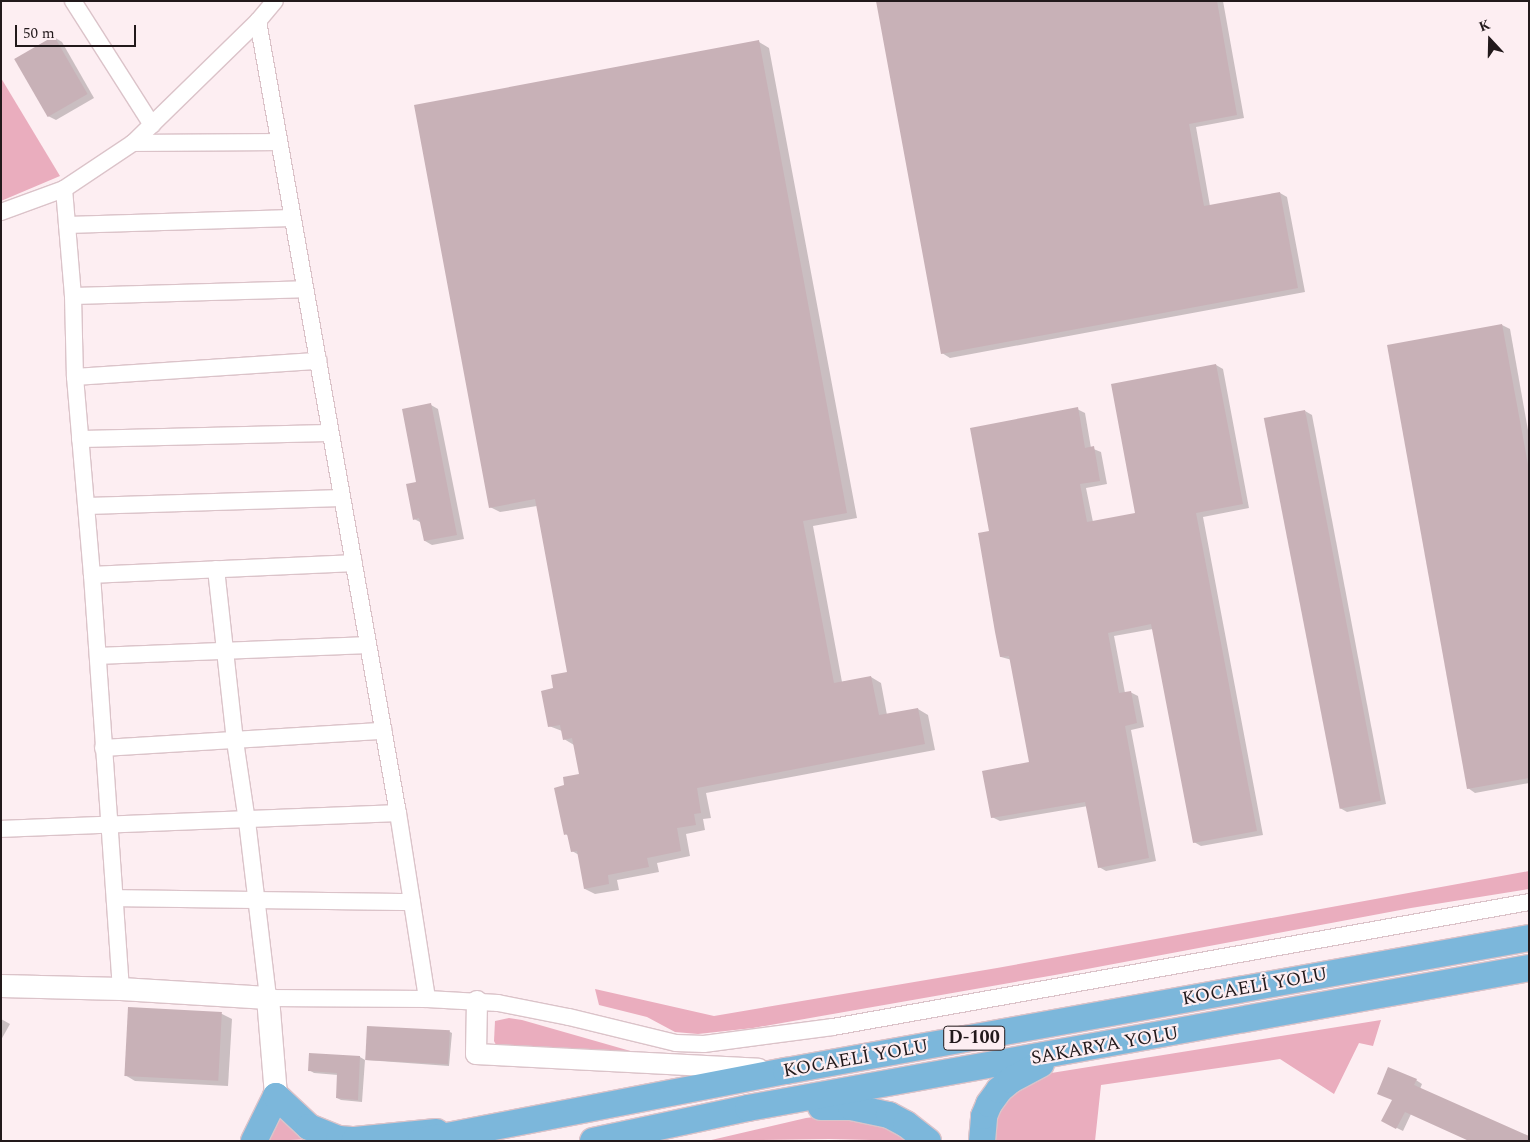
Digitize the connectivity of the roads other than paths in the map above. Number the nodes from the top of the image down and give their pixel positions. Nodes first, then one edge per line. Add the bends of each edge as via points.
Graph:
1 (74, 1) edge
2 (275, 1) edge
3 (258, 21) junction
4 (152, 125) junction
5 (278, 142) junction
6 (133, 143) junction
7 (64, 189) junction
8 (1, 212) edge
9 (292, 218) junction
10 (67, 226) junction
11 (305, 289) junction
12 (73, 296) junction
13 (318, 361) junction
14 (75, 377) junction
15 (330, 433) junction
16 (80, 439) junction
17 (342, 498) junction
18 (87, 506) junction
19 (354, 563) junction
20 (216, 569) junction
21 (92, 575) junction
22 (368, 645) junction
23 (225, 652) junction
24 (98, 656) junction
25 (383, 731) junction
26 (235, 741) junction
27 (102, 748) junction
28 (398, 813) junction
29 (247, 821) junction
30 (110, 824) junction
31 (1, 828) edge
32 (115, 898) junction
33 (257, 901) junction
34 (412, 902) junction
35 (1529, 902) edge
36 (1529, 938) edge
37 (1529, 968) edge
38 (1, 986) edge
39 (120, 989) junction
40 (268, 998) junction
41 (427, 999) junction
42 (477, 1001) junction
43 (1065, 1053) junction
44 (786, 1071) junction
45 (276, 1096) junction
46 (748, 1108) junction
47 (505, 1125) junction
48 (254, 1141) edge
49 (421, 1141) edge
50 (592, 1141) edge
51 (928, 1141) edge
52 (982, 1141) edge

1 - 4 street
2 - 3 street
3 - 4 street
3 - 5 street
4 - 6 street
5 - 6 street
5 - 9 street
6 - 7 street
7 - 8 street
7 - 10 street
9 - 10 street
9 - 11 street
10 - 12 street
11 - 12 street
11 - 13 street
12 - 14 street
13 - 14 street
13 - 15 street
14 - 16 street
15 - 16 street
15 - 17 street
16 - 18 street
17 - 18 street
17 - 19 street
18 - 21 street
19 - 20 street
19 - 22 street
20 - 21 street
20 - 23 street
21 - 24 street
22 - 23 street
22 - 25 street
23 - 24 street
23 - 26 street
24 - 27 street
25 - 26 street
25 - 28 street
26 - 27 street
26 - 29 street
27 - 30 street
28 - 29 street
28 - 34 street
29 - 30 street
29 - 33 street
30 - 31 street
30 - 32 street
32 - 33 street
32 - 39 street
33 - 34 street
33 - 40 street
34 - 41 street
35 - 42 street via 833,1027 704,1044 676,1043 569,1017
36 - 44 highway, KOCAELİ YOLU / D-100
37 - 43 highway, SAKARYA YOLU / D-100
38 - 39 main road
39 - 40 main road
40 - 41 street
40 - 45 main road
41 - 42 street
42 - 44 street via 476,1054
43 - 46 highway, SAKARYA YOLU / D-100
43 - 52 highway via 1024,1072 999,1090 984,1116
44 - 47 highway, KOCAELİ YOLU / D-100
45 - 47 highway via 309,1128 339,1139
45 - 48 highway
46 - 50 highway, SAKARYA YOLU / D-100
46 - 51 highway via 828,1106 872,1110 906,1124
47 - 49 highway, KOCAELİ YOLU / D-100

